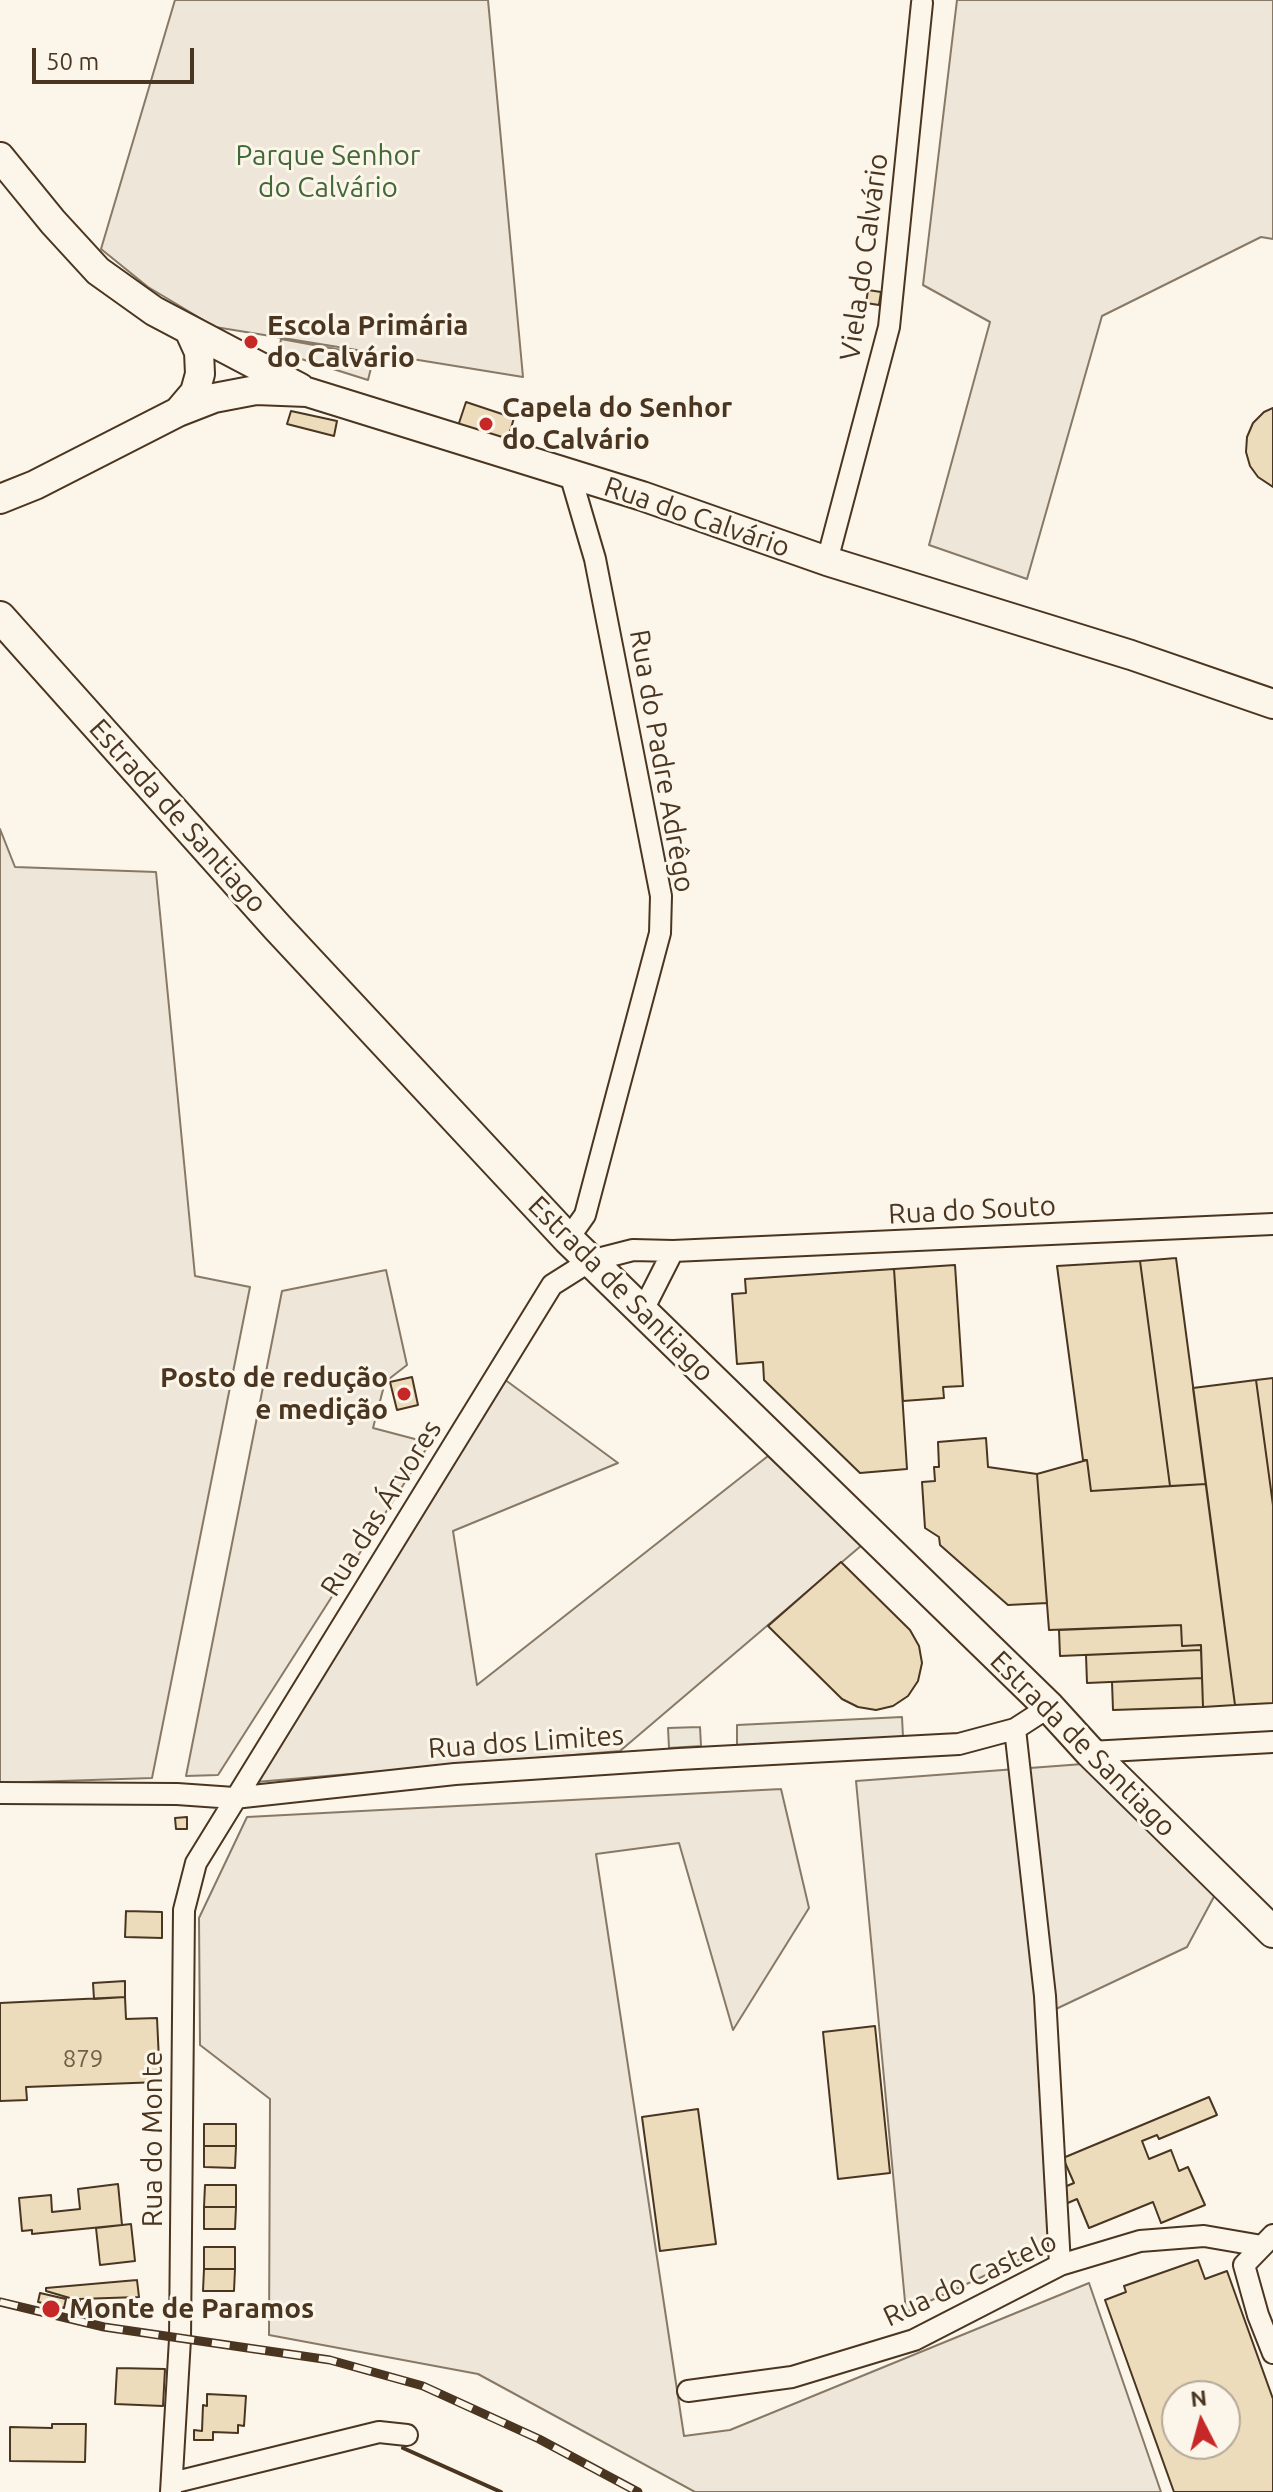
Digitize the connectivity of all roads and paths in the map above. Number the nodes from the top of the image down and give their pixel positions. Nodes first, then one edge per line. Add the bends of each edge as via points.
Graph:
1 (922, 3) dead end
2 (0, 157) edge
3 (189, 330) junction
4 (307, 392) junction
5 (178, 412) junction
6 (570, 474) junction
7 (35, 485) junction
8 (0, 499) edge
9 (0, 512) edge
10 (827, 561) junction
11 (0, 617) edge
12 (1273, 704) edge
13 (1273, 1224) edge
14 (568, 1239) junction
15 (673, 1251) junction
16 (590, 1261) junction
17 (642, 1312) junction
18 (1049, 1707) junction
19 (1015, 1729) junction
20 (1273, 1742) edge
21 (1090, 1752) junction
22 (0, 1793) edge
23 (234, 1798) junction
24 (1273, 1932) edge
25 (1268, 2240) edge
26 (1060, 2265) junction
27 (1273, 2353) edge
28 (688, 2391) dead end
29 (407, 2435) dead end
30 (172, 2488) edge

1 - 10 street, Viela do Calvário via 889,327
2 - 3 main road via 98,271
3 - 4 main road
3 - 5 main road via 199,352 200,374 195,392
4 - 5 main road, Rua do Calvário via 256,390
4 - 6 main road, Rua do Calvário
5 - 7 main road, Rua do Calvário
6 - 10 main road, Rua do Calvário
6 - 14 street, Rua do Padre Adrêgo via 595,559 661,896 660,933 585,1215
7 - 8 main road, Rua do Calvário
7 - 9 main road, Rua do Calvário
10 - 12 main road, Rua do Calvário
11 - 14 main road, Estrada de Santiago via 277,927
13 - 15 street, Rua do Souto
14 - 16 main road, Estrada de Santiago
15 - 16 street, Rua do Souto via 633,1250
15 - 17 street
16 - 17 main road, Estrada de Santiago
16 - 23 street, Rua das Árvores via 552,1285
17 - 18 main road, Estrada de Santiago
18 - 19 street, Rua dos Limites
18 - 21 main road, Estrada de Santiago
19 - 23 street, Rua dos Limites via 959,1744 455,1774
19 - 26 street via 1045,1996
20 - 21 street
21 - 24 main road, Estrada de Santiago
22 - 23 street, Rua dos Limites
23 - 30 street, Rua do Monte via 196,1863 184,1910 180,2339
25 - 26 street, Rua do Castelo via 1204,2236 1140,2241
25 - 27 street via 1244,2265
26 - 28 street, Rua do Castelo via 914,2340 792,2377
29 - 30 street via 379,2432

